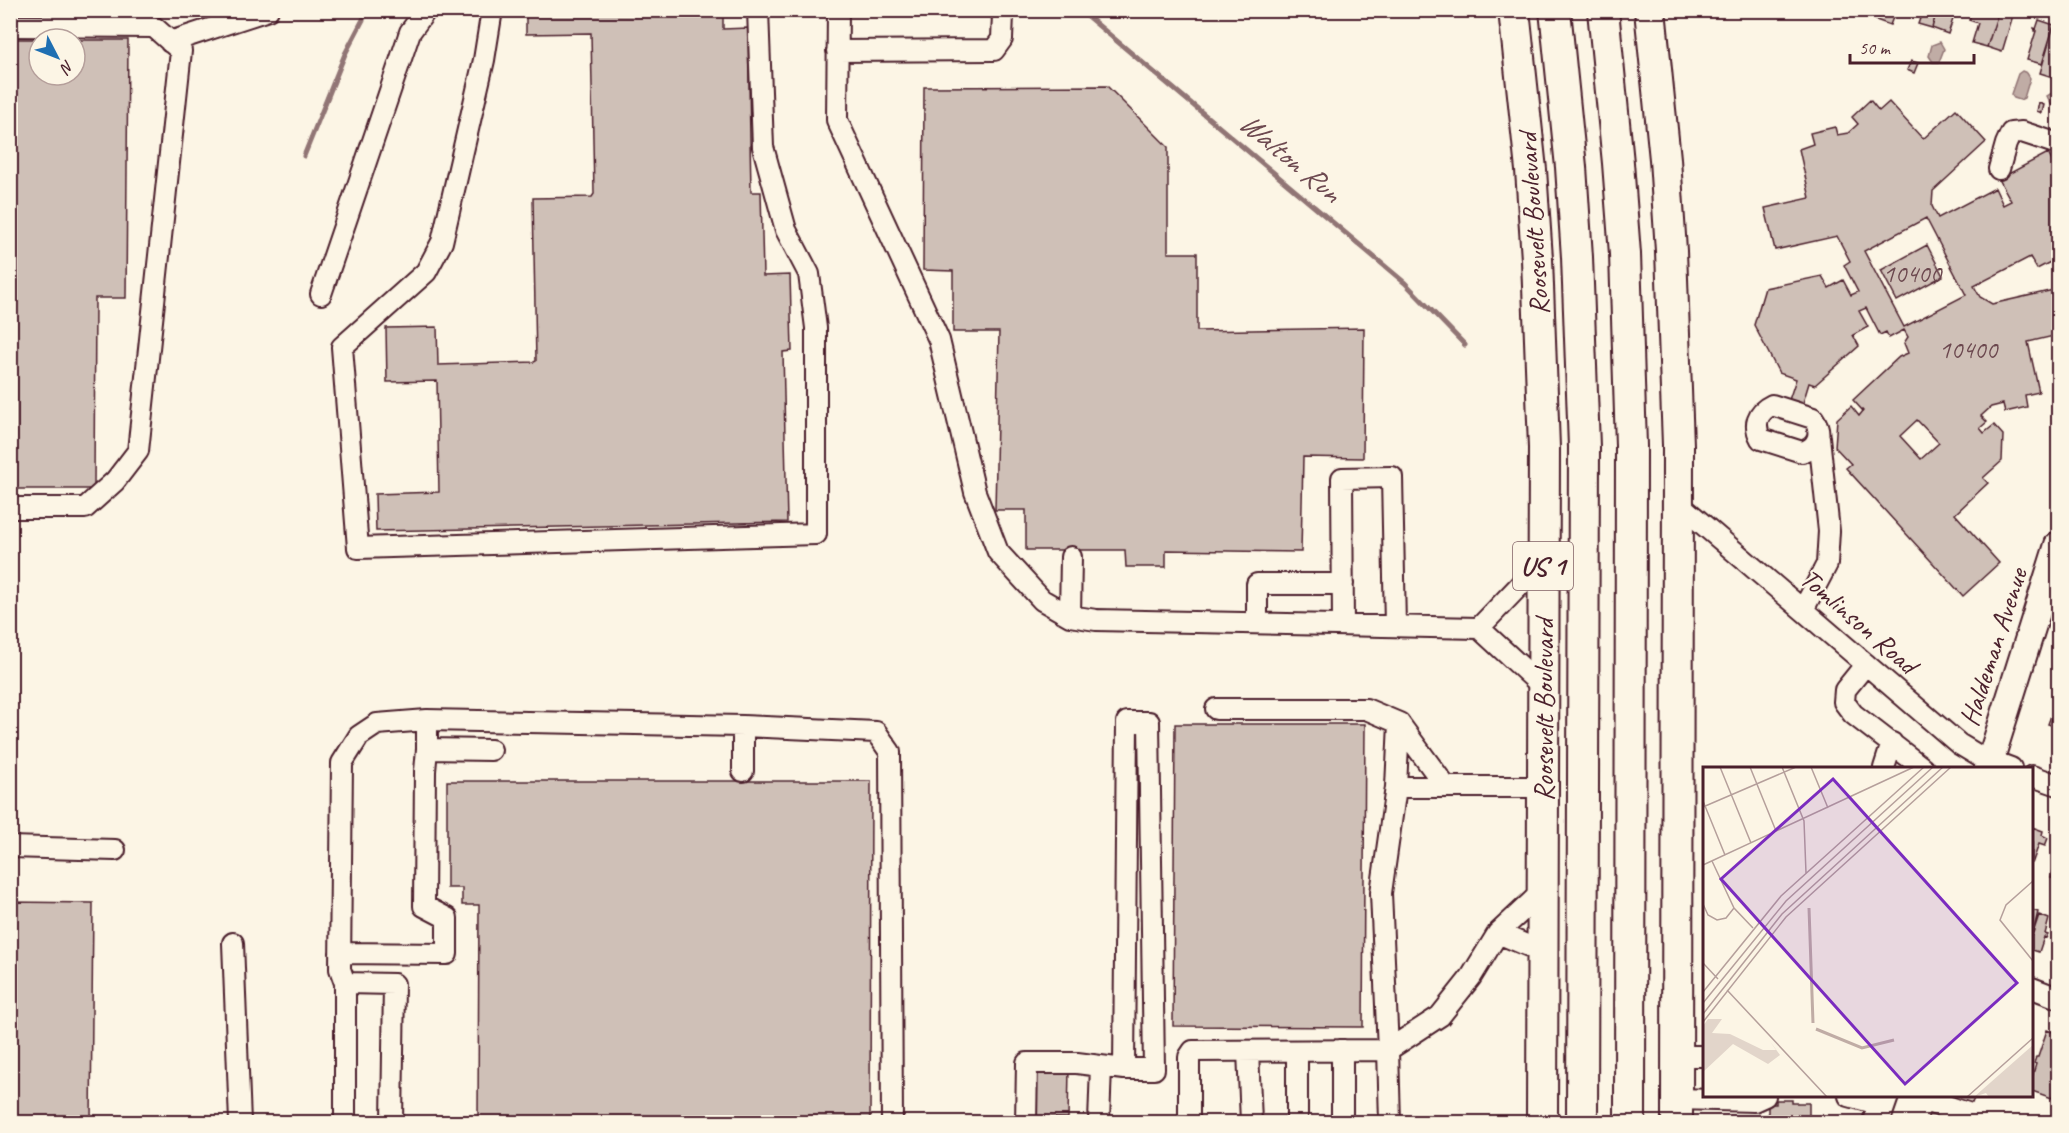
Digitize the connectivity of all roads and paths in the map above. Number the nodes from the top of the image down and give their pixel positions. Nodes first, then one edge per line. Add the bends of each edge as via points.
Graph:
1 (267, 10) edge
2 (426, 10) edge
3 (492, 10) edge
4 (758, 10) edge
5 (838, 10) edge
6 (999, 10) edge
7 (1514, 10) edge
8 (1539, 10) edge
9 (1555, 10) edge
10 (1603, 10) edge
11 (1613, 10) edge
12 (1650, 10) edge
13 (10, 26) edge
14 (170, 42) junction
15 (837, 51) junction
16 (1609, 71) junction
17 (1562, 77) junction
18 (2058, 144) edge
19 (1999, 169) dead end
20 (321, 294) dead end
21 (1819, 437) dead end
22 (1678, 503) junction
23 (10, 507) edge
24 (2058, 549) edge
25 (1071, 557) dead end
26 (1543, 561) junction
27 (1343, 584) junction
28 (1803, 610) junction
29 (1070, 616) junction
30 (1257, 623) junction
31 (1343, 625) junction
32 (1395, 626) junction
33 (1479, 628) junction
34 (1866, 664) junction
35 (1543, 687) junction
36 (1216, 709) dead end
37 (428, 720) junction
38 (1399, 723) junction
39 (743, 726) junction
40 (1892, 743) junction
41 (427, 750) junction
42 (491, 750) dead end
43 (1997, 766) edge
44 (1884, 767) edge
45 (1922, 767) edge
46 (743, 771) dead end
47 (2033, 777) edge
48 (2058, 785) edge
49 (1396, 787) junction
50 (1446, 787) junction
51 (1543, 787) junction
52 (10, 847) edge
53 (115, 850) dead end
54 (1543, 891) junction
55 (1583, 924) junction
56 (1498, 933) junction
57 (233, 942) dead end
58 (1543, 952) junction
59 (340, 953) junction
60 (345, 983) junction
61 (2033, 989) edge
62 (2058, 998) edge
63 (1342, 1050) junction
64 (1388, 1050) junction
65 (1248, 1051) junction
66 (1297, 1051) junction
67 (1691, 1056) edge
68 (1101, 1066) junction
69 (1124, 1069) junction
70 (1542, 1085) junction
71 (1761, 1097) edge
72 (1854, 1097) edge
73 (1881, 1108) edge
74 (1677, 1111) edge
75 (240, 1122) edge
76 (345, 1122) edge
77 (392, 1122) edge
78 (892, 1122) edge
79 (1026, 1122) edge
80 (1099, 1122) edge
81 (1189, 1122) edge
82 (1251, 1122) edge
83 (1297, 1122) edge
84 (1342, 1122) edge
85 (1390, 1122) edge
86 (1542, 1122) edge
87 (1582, 1122) edge
88 (1630, 1122) edge

1 - 14 street
2 - 20 street via 410,32
3 - 4 street via 442,242 426,272 342,347 357,548 816,534 816,328 809,274 786,231 763,147
5 - 15 street
6 - 15 street via 1003,14 1002,39 994,50
7 - 26 highway, Roosevelt Boulevard / US 1 via 1537,259 1544,448
8 - 17 highway
9 - 17 highway, Roosevelt Boulevard / US 1
10 - 16 highway
11 - 16 highway
12 - 22 highway via 1671,251
13 - 14 street via 154,27
14 - 23 street via 181,51 138,451 115,481 85,508
15 - 29 street via 837,120 939,340 975,492 998,552 1042,600
16 - 88 highway via 1625,254 1631,446
17 - 55 highway, Roosevelt Boulevard / US 1 via 1577,257 1584,447
18 - 19 street via 2022,132 2011,133
21 - 28 street via 1829,531 1827,564
22 - 28 street, Tomlinson Road
22 - 67 highway
24 - 43 main road, Haldeman Avenue
25 - 29 street
26 - 33 street
26 - 35 highway, Roosevelt Boulevard / US 1
27 - 30 street via 1257,584
27 - 31 street
27 - 32 street via 1341,478 1392,477
28 - 34 street, Tomlinson Road
29 - 30 street via 1096,620
30 - 31 street
31 - 32 street
32 - 33 street
33 - 35 street
34 - 40 street via 1845,690 1844,702 1853,714
34 - 43 street, Tomlinson Road via 1959,744
35 - 51 highway, Roosevelt Boulevard / US 1
36 - 38 street via 1366,709
37 - 39 street
37 - 41 street
37 - 59 street via 377,724 359,736 342,763
38 - 49 street
38 - 50 street
39 - 46 street
39 - 78 street via 876,732 890,752
40 - 44 street
40 - 45 street
41 - 42 street
41 - 59 street via 424,906 447,918 447,954
47 - 48 street
49 - 50 street
49 - 64 street via 1381,893
50 - 51 street
51 - 54 highway, Roosevelt Boulevard / US 1
52 - 53 street
54 - 56 street
54 - 58 highway, Roosevelt Boulevard / US 1
55 - 70 highway
55 - 87 highway, Roosevelt Boulevard / US 1
56 - 58 street
56 - 64 street via 1471,977 1440,1016
57 - 75 street
58 - 70 highway, Roosevelt Boulevard / US 1
59 - 60 street
60 - 76 street
60 - 77 street via 394,984
61 - 62 street
63 - 64 street
63 - 66 street
63 - 84 street
64 - 85 street
65 - 66 street
65 - 81 street via 1192,1052
65 - 82 street
66 - 83 street
67 - 74 highway
68 - 69 street
68 - 79 street via 1027,1064
68 - 80 street
69 - 69 street via 1154,1069 1149,722 1126,722
70 - 86 highway, Roosevelt Boulevard / US 1
71 - 74 street
72 - 73 street

